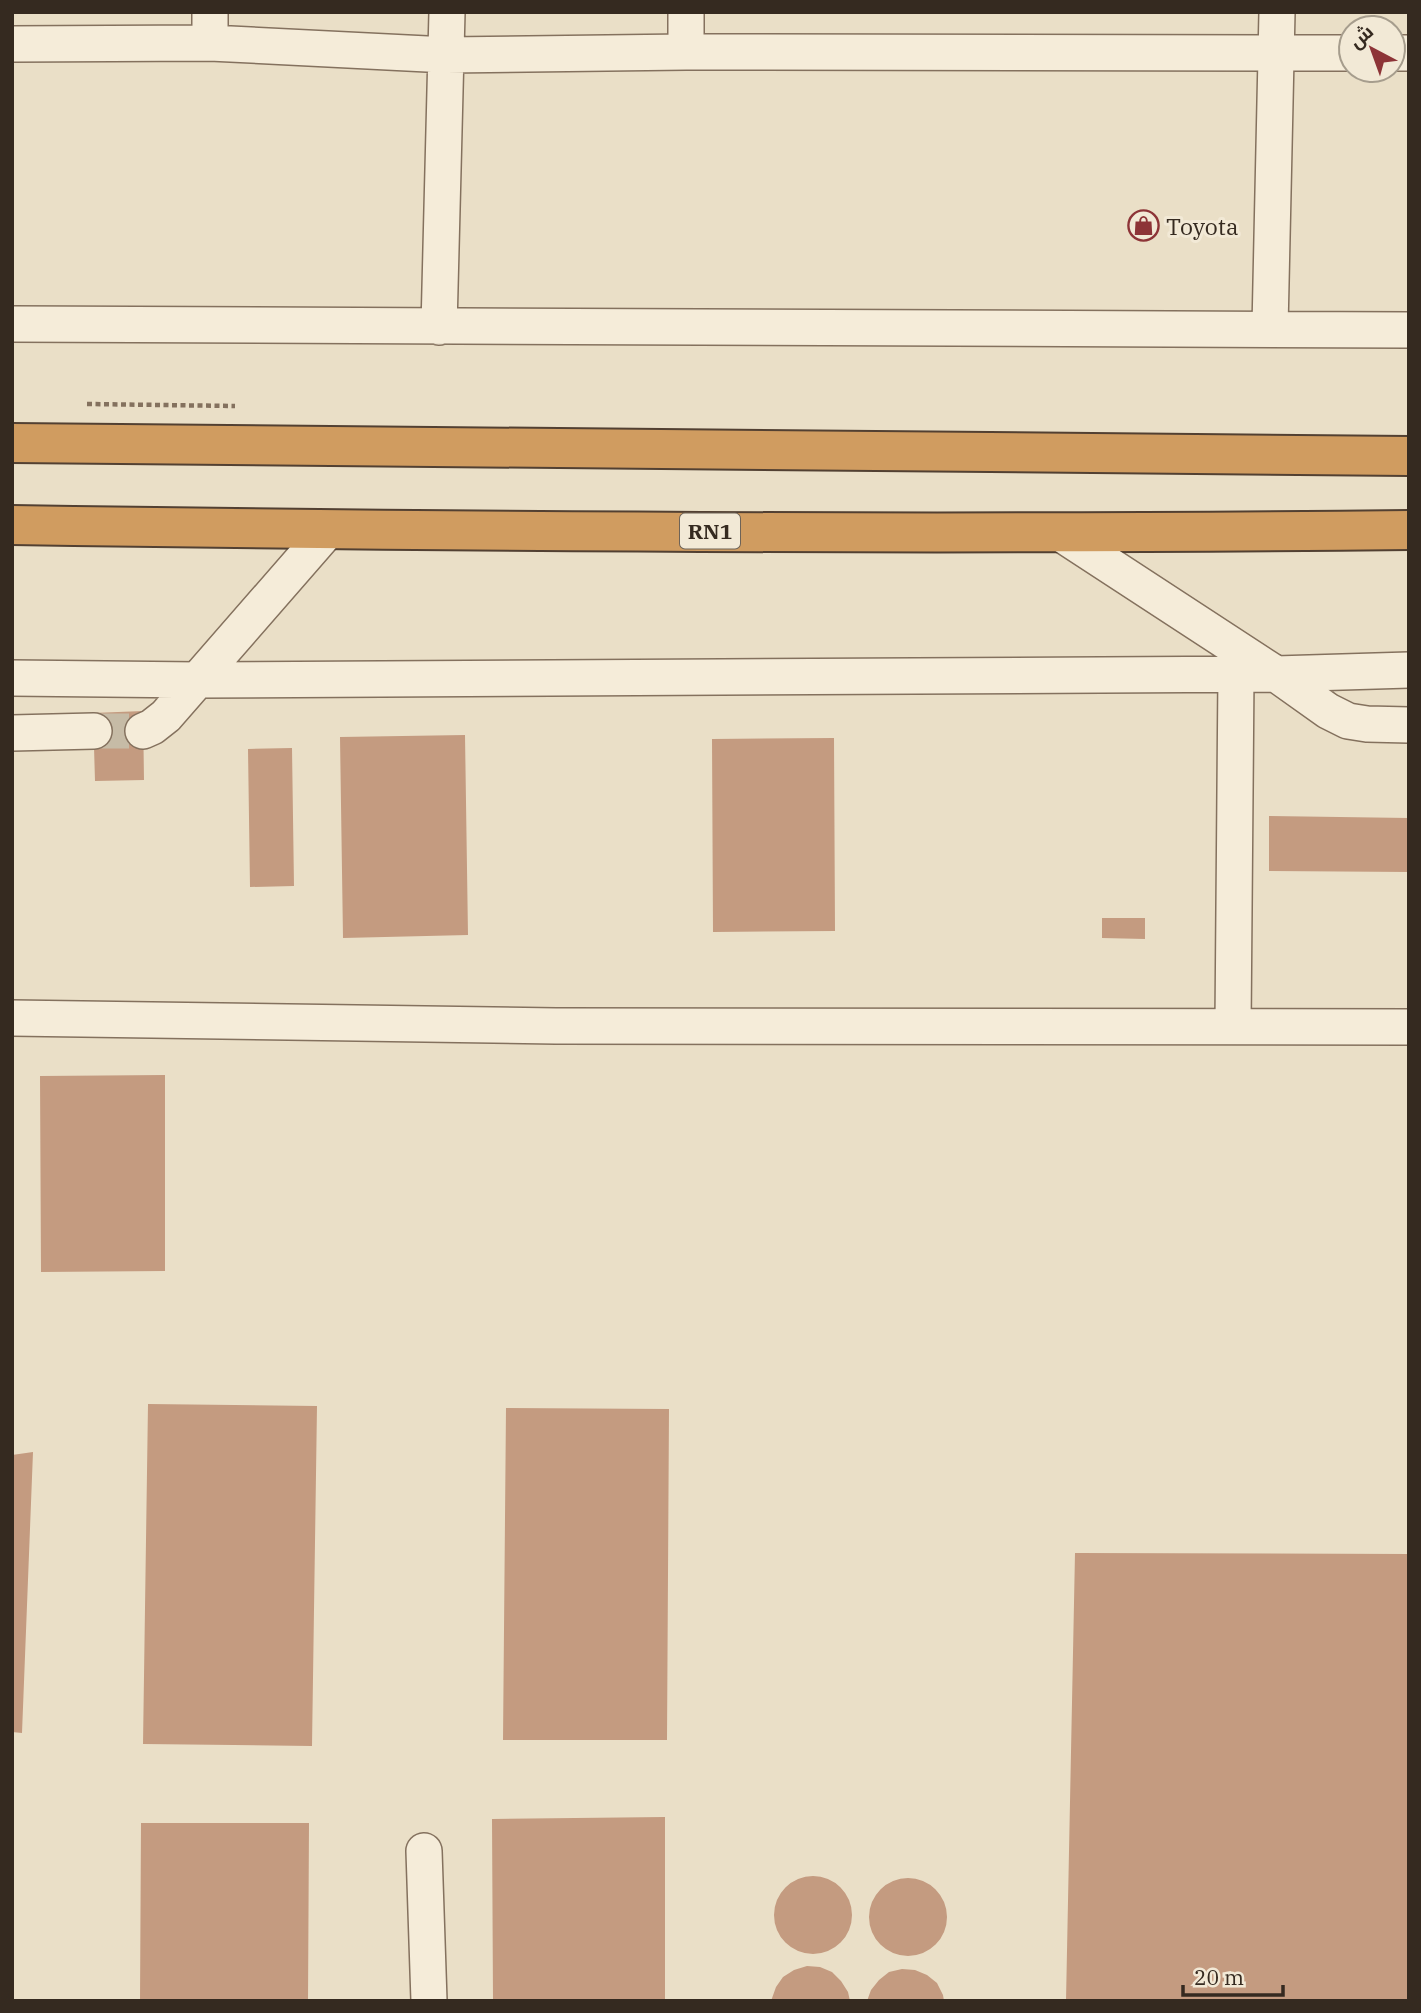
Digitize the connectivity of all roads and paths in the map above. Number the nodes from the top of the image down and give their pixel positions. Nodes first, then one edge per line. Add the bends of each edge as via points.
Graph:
1 (447, 12) edge
2 (686, 12) edge
3 (1277, 12) edge
4 (210, 27) edge
5 (12, 44) edge
6 (685, 52) junction
7 (1277, 53) junction
8 (1337, 53) edge
9 (447, 55) junction
10 (12, 324) edge
11 (439, 327) junction
12 (1270, 328) junction
13 (1409, 330) edge
14 (12, 443) edge
15 (1409, 456) edge
16 (12, 525) edge
17 (329, 530) junction
18 (1409, 530) edge
19 (1060, 533) junction
20 (1409, 670) edge
21 (1236, 674) junction
22 (1276, 674) junction
23 (12, 678) edge
24 (198, 680) junction
25 (1409, 725) edge
26 (94, 731) tunnel mouth
27 (143, 731) tunnel mouth
28 (12, 733) edge
29 (12, 1018) edge
30 (1233, 1026) junction
31 (1409, 1027) edge
32 (424, 1851) dead end
33 (429, 2001) edge

1 - 9 street
2 - 6 street
3 - 7 street
4 - 5 street
4 - 9 street
6 - 7 street
6 - 9 street
7 - 8 street
7 - 12 street
9 - 11 street
10 - 11 street
11 - 12 street
12 - 13 street
14 - 15 highway
16 - 17 highway, RN1
17 - 19 highway, RN1
17 - 24 street
18 - 19 highway, RN1
19 - 22 street
20 - 22 street
21 - 22 street
21 - 24 street
21 - 30 street
22 - 25 street via 1348,721
23 - 24 street
24 - 27 street via 166,716
26 - 28 street
29 - 30 street via 556,1026
30 - 31 street
32 - 33 street

